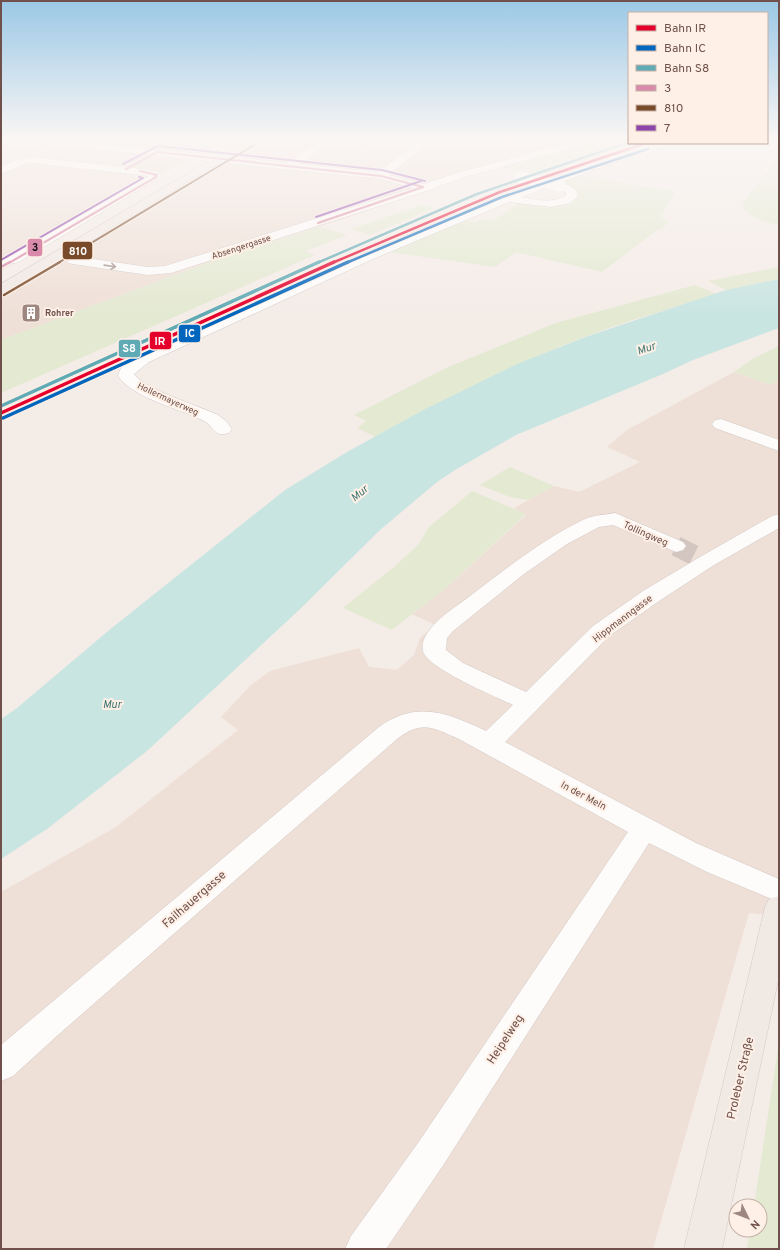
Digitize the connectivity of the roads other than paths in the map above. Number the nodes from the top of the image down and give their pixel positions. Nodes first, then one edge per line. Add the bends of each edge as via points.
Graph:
1 (119, 198) edge
2 (136, 198) edge
3 (154, 198) edge
4 (391, 198) edge
5 (569, 198) edge
6 (508, 199) joint
7 (73, 260) dead end
8 (1, 262) edge
9 (1, 278) edge
10 (1, 290) edge
11 (722, 424) dead end
12 (223, 429) dead end
13 (779, 446) edge
14 (779, 520) edge
15 (692, 554) junction
16 (529, 703) junction
17 (388, 733) joint
18 (488, 744) junction
19 (644, 828) junction
20 (779, 892) edge
21 (779, 906) edge
22 (1, 1066) edge
23 (364, 1249) edge
24 (703, 1249) edge

1 - 8 street via 14,259
2 - 9 main road
3 - 10 main road
7 -> 4 street, Absengergasse via 148,271 166,270 318,223 327,226 348,224 370,206
5 - 6 street, bridge via 544,203
6 - 12 street, Hollermayerweg via 292,289 144,359 126,372 126,376 136,385 219,422
11 - 13 street
14 - 15 street, Hippmanngasse
15 - 16 street, Hippmanngasse via 651,596 601,631
15 - 16 street, Tollingweg via 615,519 594,522 560,540 517,570 436,635 433,645 435,653 455,668
16 - 18 street, Hippmanngasse
17 - 18 street, In der Meln via 416,718 426,719 447,724
17 - 22 street, Failhauergasse
18 - 19 street, In der Meln
19 - 20 street, In der Meln via 696,856
19 - 23 street, Heipelweg via 430,1155
21 - 24 main road, Proleber Straße

